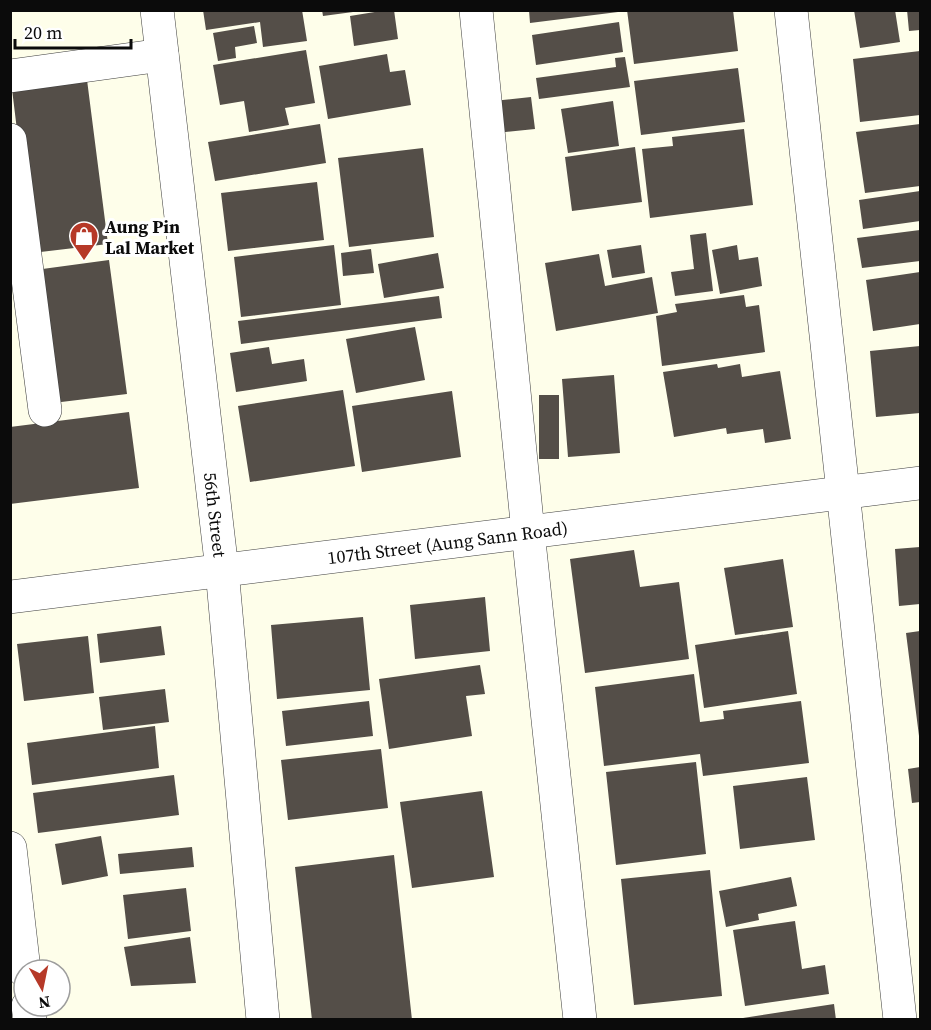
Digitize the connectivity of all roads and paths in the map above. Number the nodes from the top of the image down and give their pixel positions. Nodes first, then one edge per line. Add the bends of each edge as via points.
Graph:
1 (157, 10) edge
2 (476, 10) edge
3 (791, 10) edge
4 (162, 54) junction
5 (10, 75) edge
6 (10, 140) edge
7 (45, 410) dead end
8 (921, 483) edge
9 (842, 492) junction
10 (528, 532) junction
11 (222, 570) junction
12 (10, 597) edge
13 (10, 848) edge
14 (23, 958) edge
15 (263, 1020) edge
16 (580, 1020) edge
17 (900, 1020) edge

1 - 4 street, 56th Street
2 - 10 street
3 - 9 street
4 - 5 street
4 - 11 street, 56th Street
6 - 7 street
8 - 9 street, 107th Street (Aung Sann Road)
9 - 10 street, 107th Street (Aung Sann Road)
9 - 17 street
10 - 11 street, 107th Street (Aung Sann Road)
10 - 16 street
11 - 12 street, 107th Street (Aung Sann Road)
11 - 15 street, 56th Street
13 - 14 street

